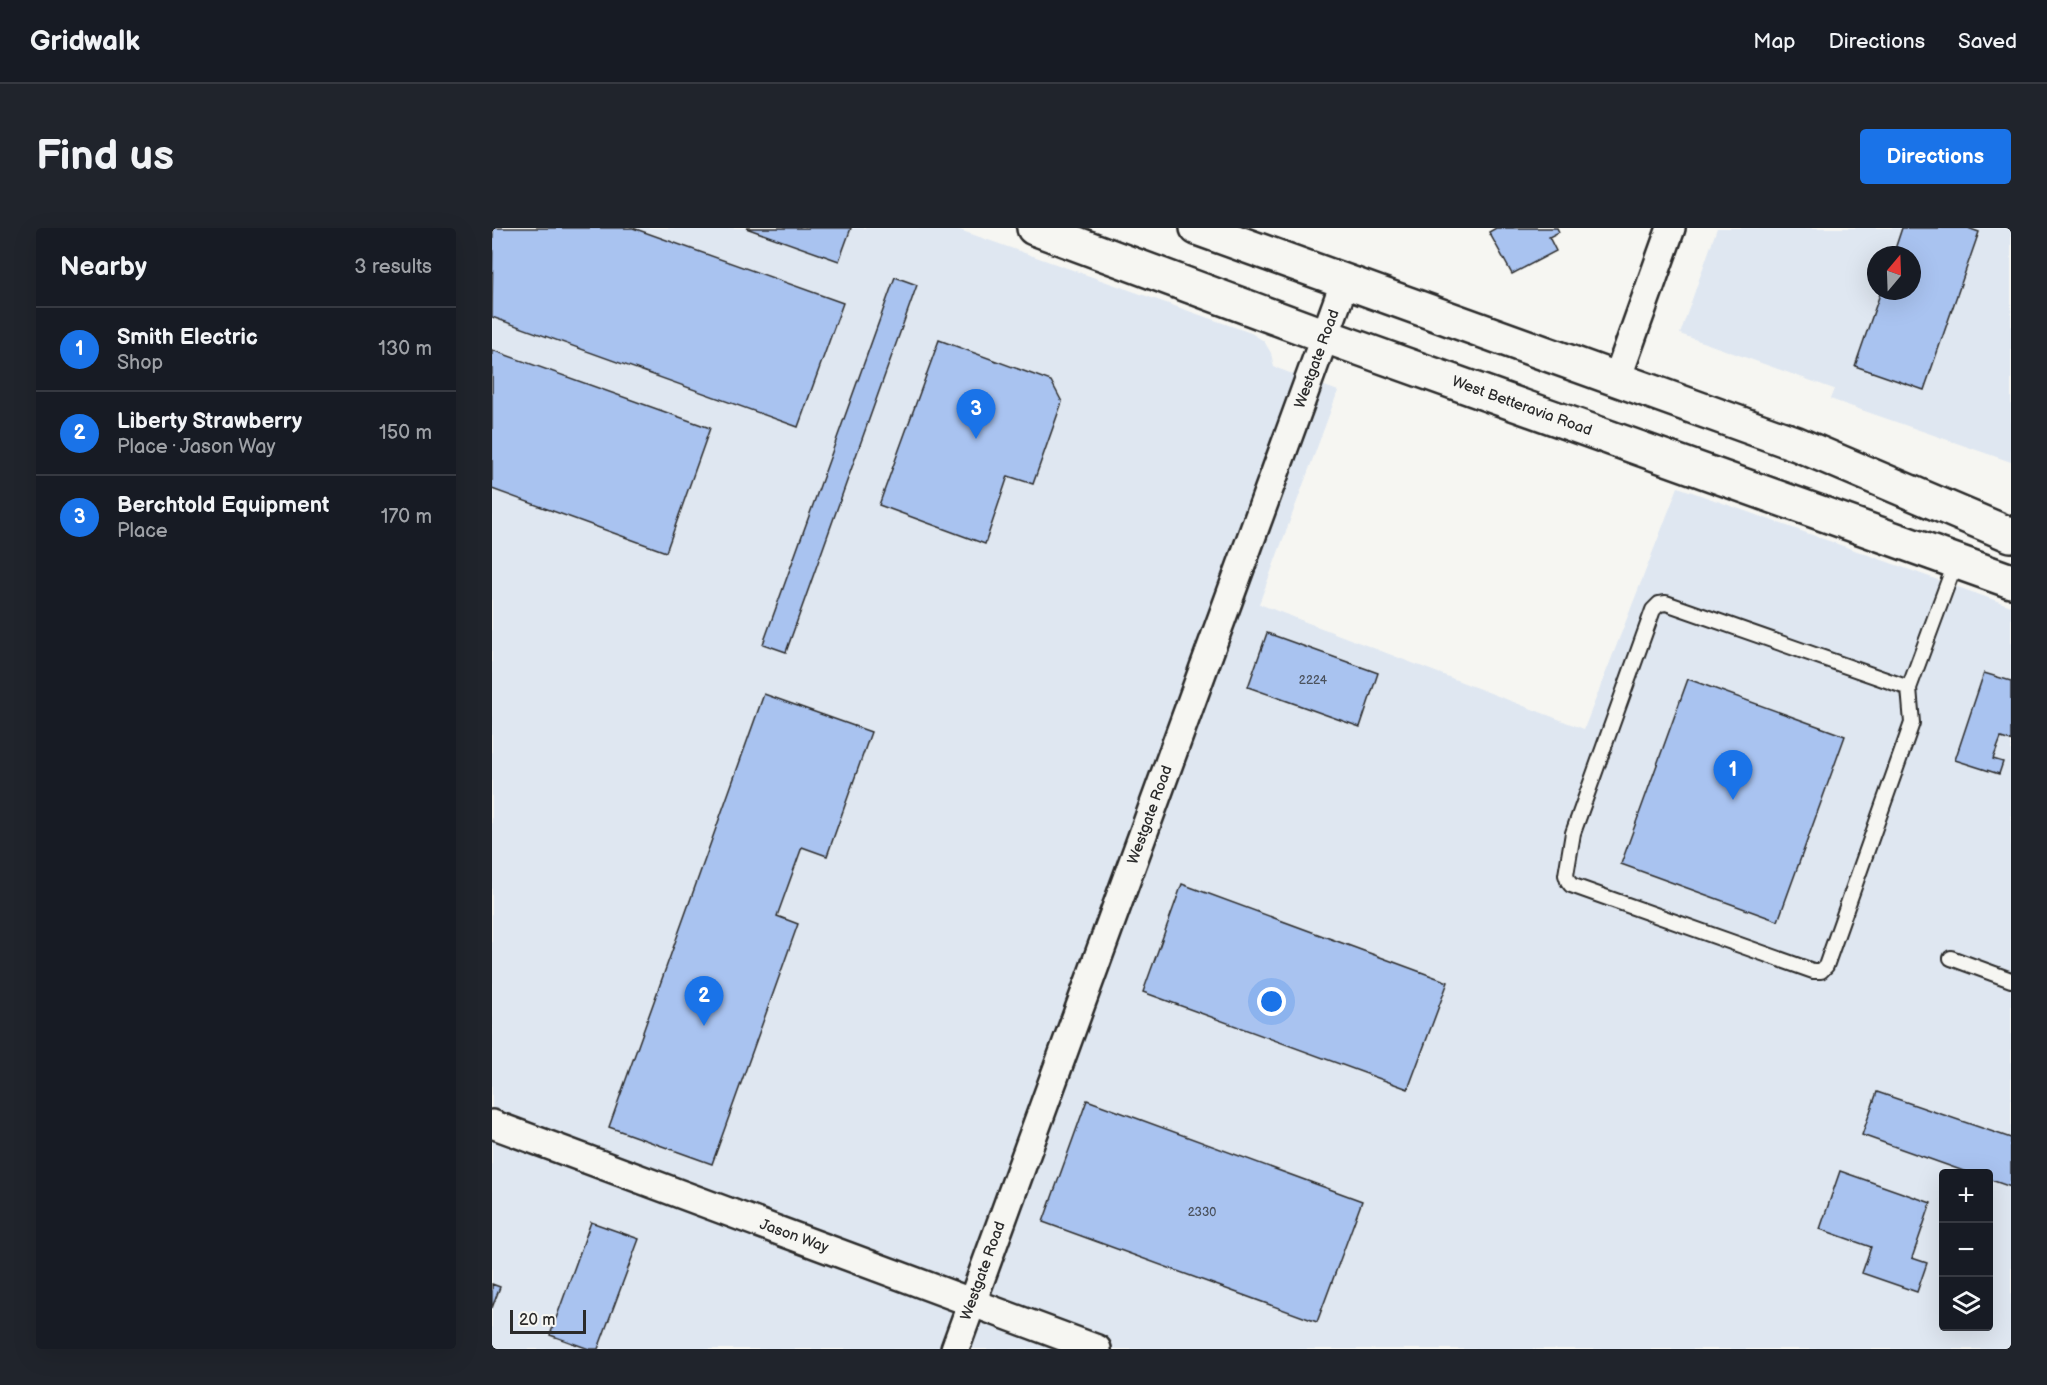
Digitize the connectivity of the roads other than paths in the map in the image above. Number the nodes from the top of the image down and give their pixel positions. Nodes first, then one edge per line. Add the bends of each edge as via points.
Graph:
1 (1034, 228) edge
2 (1197, 228) edge
3 (1671, 228) edge
4 (1345, 281) junction
5 (1325, 336) junction
6 (1617, 379) junction
7 (2011, 535) edge
8 (1956, 561) junction
9 (2011, 581) edge
10 (1909, 688) junction
11 (1951, 958) dead end
12 (2011, 980) edge
13 (492, 1124) edge
14 (972, 1303) junction
15 (955, 1349) edge
16 (1096, 1349) edge

1 - 5 street, West Betteravia Road
2 - 4 street
3 - 6 street
4 - 5 street, Westgate Road
4 - 6 street
5 - 8 street, West Betteravia Road
5 - 14 street, Westgate Road
6 - 7 street via 1797,444
8 - 9 street, West Betteravia Road
8 - 10 lane
10 - 10 lane via 1912,723 1821,972 1568,881 1573,833 1653,610 1659,604 1666,603
11 - 12 lane
13 - 14 street, Jason Way
14 - 15 street, Westgate Road
14 - 16 street, Jason Way

